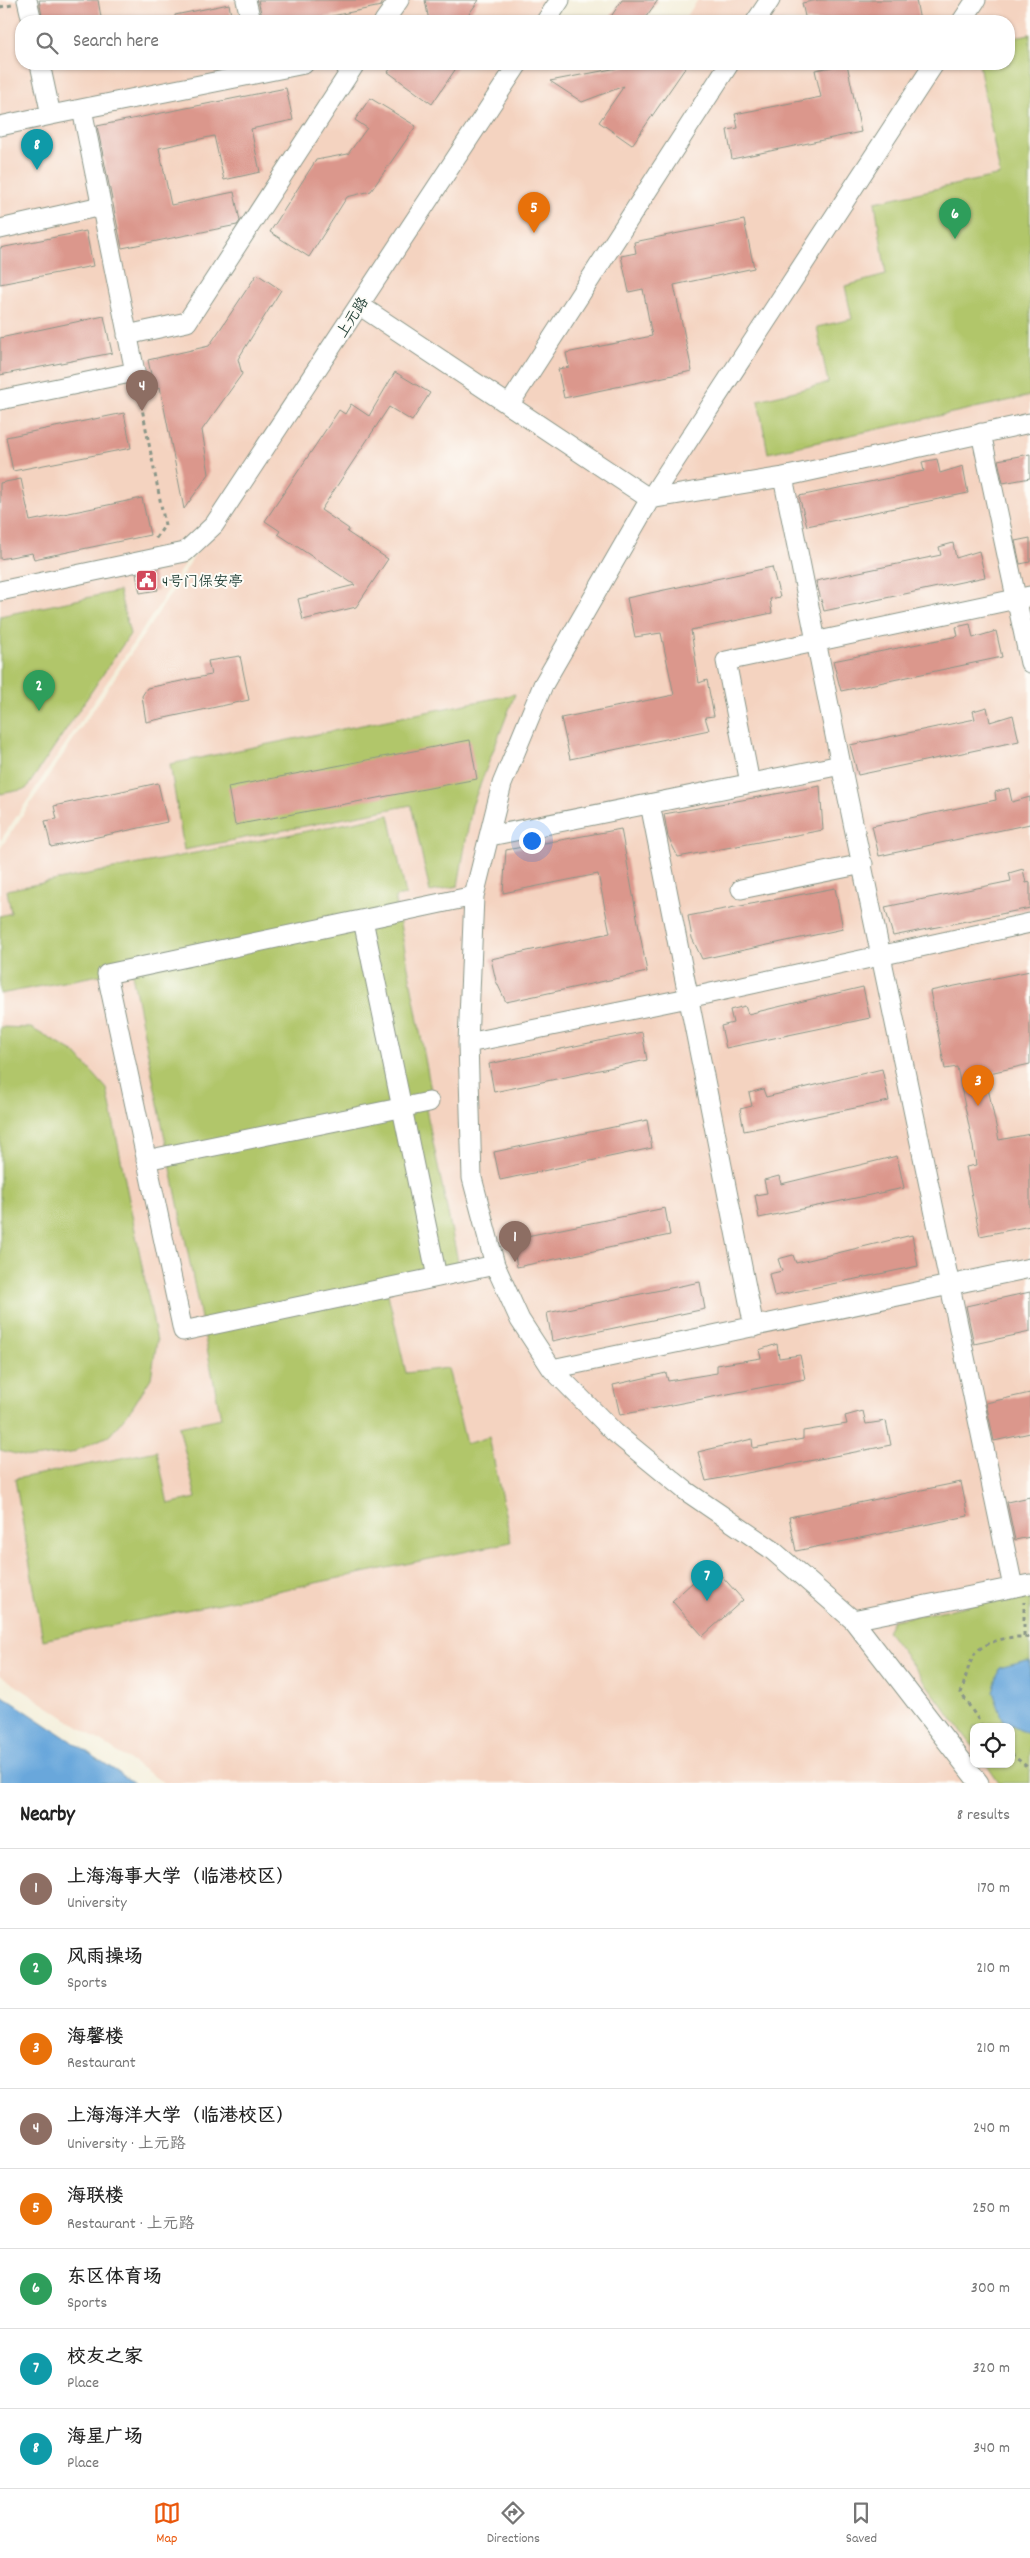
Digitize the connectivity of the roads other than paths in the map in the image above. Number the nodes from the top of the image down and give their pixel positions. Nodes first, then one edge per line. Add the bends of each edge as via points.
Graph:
1 (28, 0) edge
2 (246, 0) edge
3 (398, 0) edge
4 (560, 0) edge
5 (770, 0) edge
6 (976, 0) edge
7 (31, 15) edge
8 (250, 15) edge
9 (388, 15) edge
10 (550, 15) edge
11 (760, 15) edge
12 (966, 15) edge
13 (41, 70) edge
14 (252, 70) edge
15 (348, 70) edge
16 (514, 70) edge
17 (725, 70) edge
18 (930, 70) edge
19 (82, 109) junction
20 (51, 115) junction
21 (0, 126) edge
22 (102, 206) junction
23 (0, 229) edge
24 (359, 305) junction
25 (128, 335) junction
26 (0, 400) edge
27 (509, 405) junction
28 (1030, 423) edge
29 (981, 433) junction
30 (783, 477) junction
31 (650, 499) junction
32 (0, 591) edge
33 (1023, 597) edge
34 (817, 641) junction
35 (1030, 663) edge
36 (841, 765) junction
37 (750, 783) junction
38 (650, 804) junction
39 (490, 836) junction
40 (863, 864) junction
41 (741, 889) dead end
42 (474, 896) junction
43 (363, 920) junction
44 (1030, 923) edge
45 (882, 955) junction
46 (688, 998) junction
47 (468, 1043) junction
48 (430, 1102) dead end
49 (401, 1108) junction
50 (146, 1160) junction
51 (495, 1265) junction
52 (1030, 1268) edge
53 (437, 1277) junction
54 (951, 1285) junction
55 (754, 1327) junction
56 (552, 1369) junction
57 (1022, 1585) edge
58 (853, 1620) junction
59 (979, 1783) edge

1 - 7 street
2 - 8 street
3 - 9 street
4 - 10 street
5 - 11 street
6 - 12 street
13 - 20 street
14 - 19 street
15 - 25 street via 187,322
16 - 24 street, 上元路
17 - 27 street
18 - 31 street
19 - 20 street
19 - 22 street
20 - 21 street
22 - 23 street
22 - 25 street
24 - 27 street
24 - 32 street, 上元路 via 214,525 186,552
25 - 26 street via 135,372
27 - 31 street
28 - 29 street
29 - 30 street
29 - 33 street
30 - 31 street
30 - 34 street
31 - 39 street via 543,685 502,784
33 - 34 street
33 - 35 street
34 - 36 street
34 - 37 street via 726,660
36 - 37 street
36 - 40 street
37 - 38 street
38 - 39 street
38 - 46 street
39 - 42 street
40 - 41 street
40 - 45 street
42 - 43 street
42 - 47 street
43 - 49 street
43 - 50 street via 107,974
44 - 45 street
45 - 46 street
45 - 54 street
46 - 47 street
46 - 55 street
47 - 51 street via 472,1178
48 - 49 street
49 - 50 street
49 - 53 street
50 - 53 street via 183,1331
51 - 53 street
51 - 56 street via 520,1320
52 - 54 street
54 - 55 street
54 - 57 street
55 - 56 street
56 - 58 street via 614,1432 686,1491 771,1549
57 - 58 street
58 - 59 street

